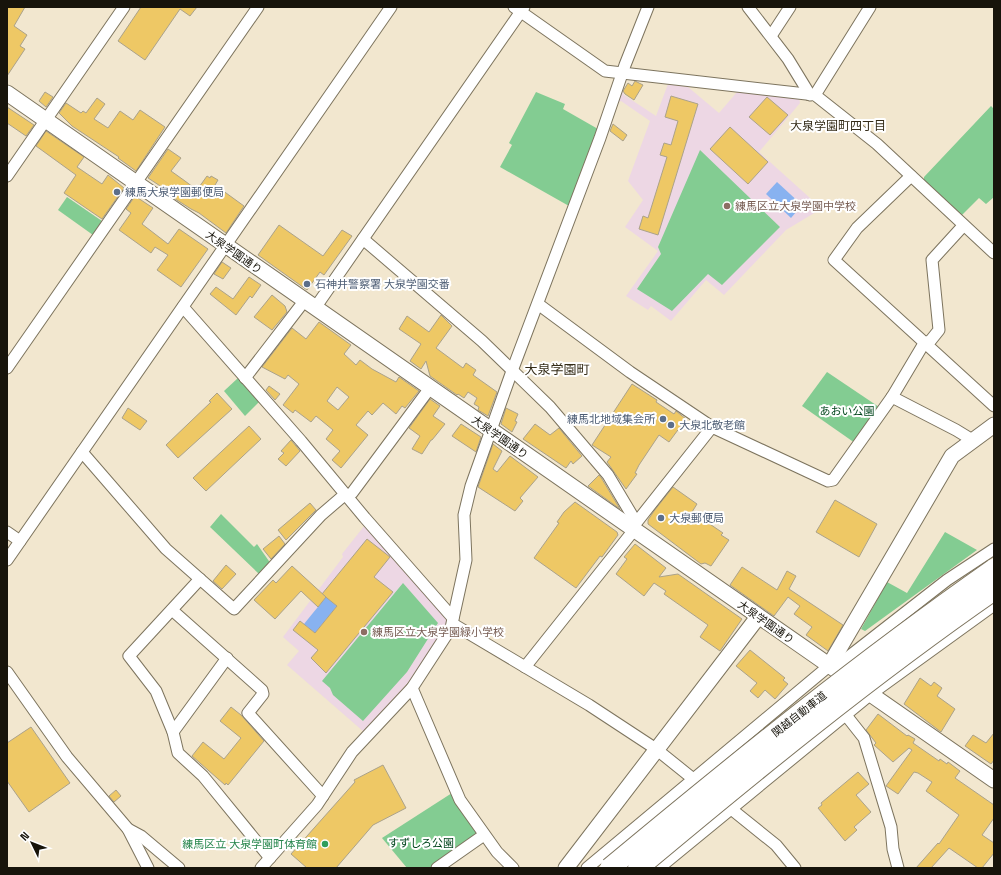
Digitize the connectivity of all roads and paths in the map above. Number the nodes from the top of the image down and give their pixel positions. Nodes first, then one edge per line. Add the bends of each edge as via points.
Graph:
1 (124, 7) edge
2 (258, 7) edge
3 (391, 7) edge
4 (648, 7) edge
5 (748, 7) edge
6 (790, 7) edge
7 (870, 7) edge
8 (519, 9) edge
9 (771, 36) junction
10 (623, 74) junction
11 (7, 93) edge
12 (813, 95) junction
13 (46, 120) junction
14 (7, 176) edge
15 (911, 176) junction
16 (136, 182) junction
17 (963, 226) junction
18 (363, 239) junction
19 (225, 246) junction
20 (994, 253) edge
21 (310, 304) junction
22 (538, 304) junction
23 (183, 307) junction
24 (926, 343) junction
25 (7, 368) edge
26 (512, 371) junction
27 (245, 378) junction
28 (430, 388) junction
29 (892, 397) junction
30 (994, 406) edge
31 (994, 425) edge
32 (712, 427) junction
33 (492, 431) junction
34 (974, 441) junction
35 (82, 452) junction
36 (347, 495) junction
37 (634, 526) junction
38 (7, 532) edge
39 (20, 541) junction
40 (994, 549) edge
41 (7, 560) edge
42 (994, 569) edge
43 (200, 579) junction
44 (994, 590) edge
45 (994, 605) edge
46 (172, 610) junction
47 (758, 617) junction
48 (453, 621) junction
49 (848, 634) junction
50 (863, 644) junction
51 (227, 658) junction
52 (829, 666) junction
53 (525, 667) junction
54 (7, 672) edge
55 (412, 688) junction
56 (871, 694) junction
57 (845, 714) junction
58 (173, 732) junction
59 (656, 749) junction
60 (693, 778) junction
61 (994, 780) edge
62 (322, 796) junction
63 (730, 808) junction
64 (128, 829) junction
65 (484, 835) junction
66 (576, 855) junction
67 (270, 858) junction
68 (148, 868) edge
69 (179, 868) edge
70 (261, 868) edge
71 (437, 868) edge
72 (512, 868) edge
73 (566, 868) edge
74 (588, 868) edge
75 (610, 868) edge
76 (638, 868) edge
77 (659, 868) edge
78 (795, 868) edge
79 (898, 868) edge

1 - 13 street
2 - 16 street
3 - 19 street
4 - 10 street
5 - 9 street
6 - 9 street
7 - 12 street
8 - 10 street via 605,71
8 - 18 street
9 - 12 street
10 - 12 street
10 - 22 street
11 - 13 street, 大泉学園通り
12 - 15 street via 877,144
13 - 14 street
13 - 16 street, 大泉学園通り
15 - 17 street
15 - 24 street via 857,228 834,260 882,306
16 - 19 street, 大泉学園通り
16 - 25 street
17 - 20 street
17 - 24 street via 932,260 939,330
18 - 21 street
18 - 26 street via 482,341
19 - 21 street, 大泉学園通り
19 - 23 street
21 - 27 street
21 - 28 street, 大泉学園通り
22 - 26 street
22 - 32 street via 630,372
23 - 27 street
23 - 35 street
24 - 29 street
24 - 30 street
26 - 33 street
26 - 37 street via 550,407 608,475
27 - 36 street
28 - 33 street, 大泉学園通り
28 - 36 street via 352,493
29 - 32 street via 833,480 828,481
29 - 34 street
31 - 34 street
32 - 37 street
33 - 37 street, 大泉学園通り
33 - 48 street via 467,500 464,515 466,560
34 - 49 street via 952,456
35 - 39 street
35 - 43 street via 166,549
36 - 43 street via 321,515 234,608
36 - 48 street
37 - 47 street, 大泉学園通り
37 - 53 street
38 - 39 street
39 - 41 street
40 - 50 street via 947,580
42 - 75 highway, 関越自動車道, bridge via 820,697
43 - 46 street
44 - 76 highway, 関越自動車道, bridge via 882,670 815,722
45 - 56 street
46 - 51 street
46 - 58 street via 129,656 154,688
47 - 52 street, 大泉学園通り
47 - 59 street
48 - 53 street
48 - 55 street via 431,661
49 - 50 street via 854,642
49 - 52 street
50 - 52 street via 838,664
51 - 58 street
51 - 62 street via 262,690 263,694 248,713
52 - 56 street, 大泉学園通り
52 - 60 street
53 - 59 street
54 - 64 street via 67,757
55 - 62 street via 352,752
55 - 65 street via 460,800
56 - 57 street
56 - 61 street, 大泉学園通り
57 - 63 street
57 - 79 street via 864,738 891,828
58 - 67 street via 178,753 203,776
59 - 60 street
59 - 66 street
60 - 63 street
60 - 74 street
62 - 67 street
63 - 77 street
63 - 78 street via 776,845
64 - 68 street
64 - 69 street via 141,836
65 - 71 street
65 - 72 street
66 - 73 street
66 - 74 street
67 - 70 street

